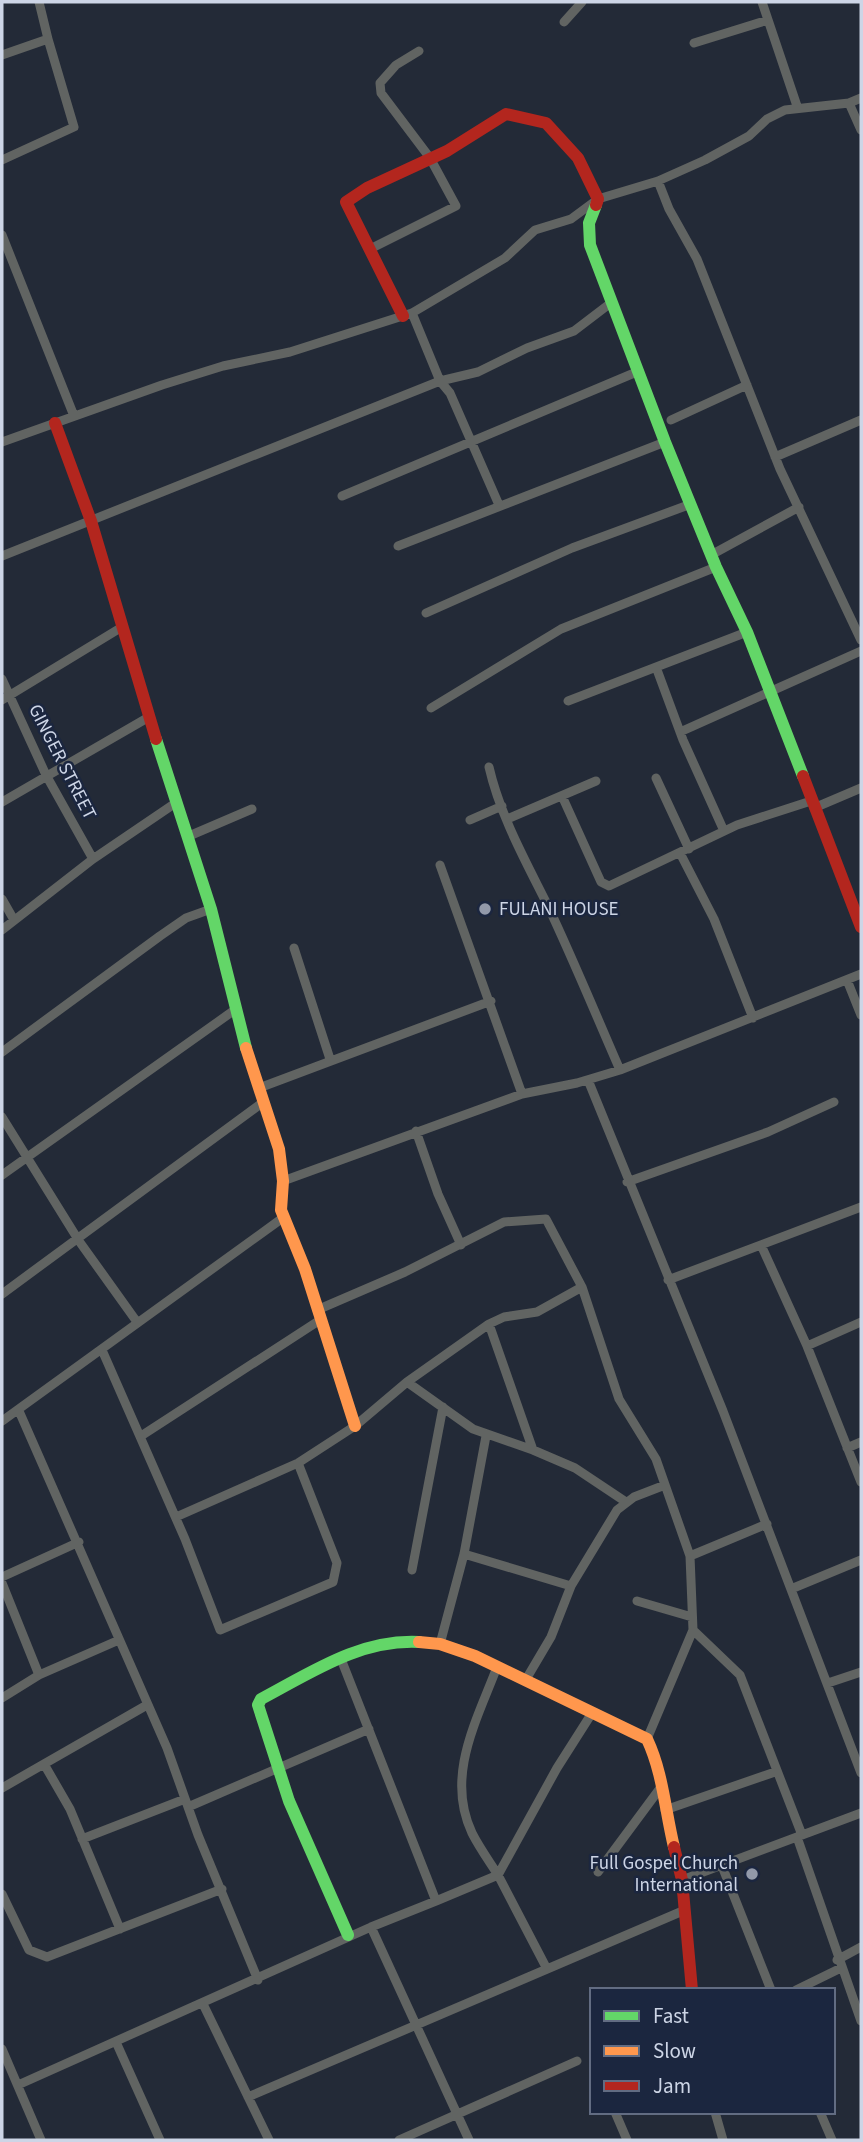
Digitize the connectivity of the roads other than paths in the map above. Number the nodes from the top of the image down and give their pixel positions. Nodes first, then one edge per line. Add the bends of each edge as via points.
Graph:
1 (39, 2) edge
2 (582, 2) edge
3 (761, 2) edge
4 (768, 20) junction
5 (564, 22) dead end
6 (48, 39) junction
7 (694, 43) dead end
8 (419, 51) dead end
9 (2, 55) edge
10 (861, 98) edge
11 (849, 103) junction
12 (797, 106) junction
13 (861, 130) edge
14 (430, 158) junction
15 (2, 159) edge
16 (658, 181) junction
17 (598, 199) junction
18 (2, 235) edge
19 (372, 248) junction
20 (612, 302) junction
21 (408, 314) junction
22 (639, 371) junction
23 (440, 381) junction
24 (747, 385) junction
25 (74, 416) junction
26 (671, 420) dead end
27 (861, 420) edge
28 (55, 422) junction
29 (2, 442) edge
30 (665, 442) junction
31 (469, 443) junction
32 (775, 457) junction
33 (342, 496) dead end
34 (691, 504) junction
35 (499, 505) junction
36 (799, 507) junction
37 (91, 521) junction
38 (398, 546) dead end
39 (2, 556) edge
40 (714, 561) junction
41 (426, 613) dead end
42 (121, 627) junction
43 (747, 632) junction
44 (861, 640) edge
45 (861, 651) edge
46 (656, 667) junction
47 (2, 680) edge
48 (769, 693) junction
49 (6, 697) edge
50 (569, 701) dead end
51 (430, 708) dead end
52 (149, 716) junction
53 (680, 732) junction
54 (489, 767) dead end
55 (46, 775) junction
56 (656, 778) dead end
57 (596, 781) dead end
58 (861, 788) edge
59 (562, 796) junction
60 (2, 802) edge
61 (177, 802) junction
62 (813, 805) junction
63 (502, 806) junction
64 (252, 809) dead end
65 (507, 819) junction
66 (470, 820) dead end
67 (724, 831) junction
68 (189, 836) junction
69 (684, 851) junction
70 (93, 859) junction
71 (440, 866) dead end
72 (2, 899) edge
73 (211, 909) junction
74 (14, 920) junction
75 (861, 927) edge
76 (2, 930) edge
77 (294, 948) dead end
78 (861, 974) edge
79 (847, 980) junction
80 (491, 1001) junction
81 (236, 1009) junction
82 (861, 1015) edge
83 (753, 1017) junction
84 (2, 1052) edge
85 (330, 1059) junction
86 (620, 1070) junction
87 (588, 1080) junction
88 (258, 1088) junction
89 (522, 1094) junction
90 (834, 1102) dead end
91 (262, 1103) junction
92 (2, 1117) edge
93 (416, 1131) junction
94 (26, 1158) junction
95 (2, 1175) edge
96 (283, 1181) junction
97 (627, 1182) junction
98 (861, 1207) edge
99 (285, 1217) junction
100 (79, 1241) junction
101 (461, 1245) junction
102 (761, 1245) junction
103 (668, 1280) junction
104 (582, 1287) junction
105 (2, 1294) edge
106 (318, 1315) junction
107 (137, 1322) junction
108 (861, 1322) edge
109 (489, 1324) junction
110 (807, 1346) junction
111 (102, 1350) junction
112 (407, 1382) junction
113 (443, 1407) junction
114 (19, 1411) junction
115 (2, 1421) edge
116 (355, 1426) junction
117 (141, 1436) junction
118 (486, 1436) junction
119 (861, 1443) edge
120 (847, 1448) junction
121 (534, 1450) junction
122 (298, 1463) junction
123 (861, 1482) edge
124 (665, 1485) junction
125 (626, 1502) junction
126 (176, 1517) junction
127 (767, 1524) junction
128 (79, 1542) junction
129 (464, 1554) junction
130 (690, 1556) junction
131 (861, 1560) edge
132 (412, 1570) dead end
133 (2, 1577) edge
134 (2, 1583) edge
135 (571, 1587) junction
136 (791, 1589) junction
137 (637, 1601) dead end
138 (692, 1617) junction
139 (693, 1630) junction
140 (119, 1640) junction
141 (440, 1644) junction
142 (341, 1659) junction
143 (497, 1667) junction
144 (861, 1672) edge
145 (39, 1675) junction
146 (525, 1681) junction
147 (828, 1683) junction
148 (2, 1698) edge
149 (147, 1705) junction
150 (592, 1713) junction
151 (369, 1729) junction
152 (647, 1739) junction
153 (44, 1764) junction
154 (277, 1768) junction
155 (775, 1772) junction
156 (861, 1773) edge
157 (661, 1787) junction
158 (2, 1788) edge
159 (187, 1803) junction
160 (665, 1810) junction
161 (861, 1813) edge
162 (799, 1836) junction
163 (82, 1839) junction
164 (722, 1866) junction
165 (598, 1872) dead end
166 (498, 1875) junction
167 (682, 1880) junction
168 (222, 1889) junction
169 (2, 1894) edge
170 (436, 1901) junction
171 (685, 1910) junction
172 (370, 1927) junction
173 (120, 1929) junction
174 (348, 1935) junction
175 (861, 1947) edge
176 (839, 1964) junction
177 (547, 1969) junction
178 (258, 1980) junction
179 (692, 1988) edge
180 (770, 1988) edge
181 (799, 1988) edge
182 (203, 2004) junction
183 (861, 2021) edge
184 (417, 2026) junction
185 (116, 2042) junction
186 (2, 2049) edge
187 (577, 2061) dead end
188 (18, 2085) junction
189 (248, 2097) junction
190 (457, 2113) junction
191 (616, 2114) edge
192 (716, 2114) edge
193 (821, 2114) edge
194 (41, 2140) edge
195 (160, 2140) edge
196 (269, 2140) edge
197 (399, 2140) edge
198 (469, 2140) edge
199 (627, 2140) edge
200 (723, 2140) edge
201 (832, 2140) edge

1 - 6 street
2 - 5 street
3 - 4 street
4 - 7 street
4 - 12 street
6 - 9 street
6 - 15 street via 74,127
8 - 14 street via 380,83 381,93
10 - 11 street
11 - 12 street
11 - 13 street
12 - 16 street via 767,119 749,136 705,160
14 - 17 street via 496,118 518,115 546,123 556,133 578,158
14 - 19 street via 346,202
14 - 19 street via 456,206
16 - 17 street
16 - 24 street via 697,259
17 - 20 street via 589,223 590,245
17 - 21 street via 571,219 536,230 505,258
18 - 25 street
19 - 21 street
20 - 22 street
20 - 23 street via 574,331 478,372
21 - 23 street
21 - 25 street via 290,352 223,366
22 - 30 street
22 - 31 street
23 - 31 street via 450,393
23 - 37 street
24 - 26 street
24 - 32 street
25 - 28 street
27 - 32 street
28 - 29 street
28 - 37 street
30 - 34 street
30 - 35 street
31 - 33 street
31 - 35 street
32 - 36 street
34 - 40 street
34 - 41 street via 572,548
35 - 38 street
36 - 40 street
36 - 44 street
37 - 39 street
37 - 42 street
40 - 43 street
40 - 51 street via 561,629
42 - 49 street
42 - 52 street
43 - 46 street
43 - 48 street
45 - 48 street
46 - 50 street
46 - 53 street
47 - 49 street, GINGER STREET
48 - 53 street
48 - 62 street
49 - 55 street, GINGER STREET
52 - 55 street
52 - 61 street
53 - 67 street
54 - 63 street
55 - 60 street
55 - 70 street, GINGER STREET
56 - 69 street
57 - 59 street
58 - 62 street
59 - 65 street
59 - 69 street via 604,886
61 - 68 street
61 - 70 street
62 - 67 street
62 - 75 street
63 - 65 street
63 - 66 street
64 - 68 street
65 - 86 street
67 - 69 street
68 - 73 street
69 - 83 street
70 - 74 street
71 - 80 street
72 - 74 street
73 - 81 street
73 - 84 street via 167,931
74 - 76 street
77 - 85 street
78 - 79 street
79 - 82 street
79 - 83 street
80 - 85 street
80 - 89 street
81 - 88 street
81 - 94 street
83 - 86 street
85 - 88 street
86 - 87 street
87 - 89 street
87 - 97 street
88 - 91 street
89 - 93 street
90 - 97 street via 768,1132
91 - 96 street via 279,1149
91 - 100 street
92 - 94 street
93 - 96 street
93 - 101 street
94 - 95 street
94 - 100 street
96 - 99 street via 280,1203
97 - 103 street
98 - 102 street
99 - 106 street
99 - 107 street
100 - 105 street
100 - 107 street
101 - 104 street via 510,1220 546,1219
101 - 106 street
102 - 103 street
102 - 110 street
103 - 127 street
104 - 109 street via 537,1312
104 - 124 street via 619,1399 656,1459
106 - 116 street
106 - 117 street
107 - 111 street
108 - 110 street
109 - 112 street
109 - 121 street
110 - 120 street
111 - 114 street
111 - 117 street
112 - 113 street
112 - 116 street
113 - 118 street
113 - 132 street
114 - 115 street
114 - 128 street
116 - 122 street
117 - 126 street
118 - 121 street
118 - 129 street
119 - 120 street
120 - 123 street
121 - 125 street via 586,1475
122 - 126 street
122 - 126 street via 337,1563 333,1582 220,1630
124 - 125 street
124 - 130 street
125 - 135 street via 600,1535
127 - 130 street
127 - 136 street
128 - 133 street
128 - 140 street
129 - 135 street
129 - 141 street
130 - 138 street
131 - 136 street
134 - 145 street
135 - 146 street
136 - 147 street
137 - 138 street
138 - 139 street
139 - 152 street
139 - 155 street via 740,1675
140 - 145 street
140 - 149 street
141 - 142 street via 376,1643
141 - 143 street
142 - 151 street
142 - 154 street via 261,1699 259,1712
143 - 146 street
143 - 166 street via 464,1753 460,1788 471,1832
144 - 147 street
145 - 148 street
146 - 150 street
147 - 156 street
149 - 153 street
149 - 159 street
150 - 152 street
150 - 166 street
151 - 154 street
151 - 170 street
152 - 157 street via 660,1766
153 - 158 street
153 - 163 street
154 - 159 street
154 - 174 street
155 - 160 street
155 - 162 street
157 - 160 street
157 - 165 street
159 - 163 street
159 - 168 street
160 - 167 street
161 - 162 street
162 - 164 street
162 - 176 street
163 - 173 street
164 - 167 street
164 - 180 street
166 - 170 street
166 - 177 street
167 - 171 street
168 - 173 street
168 - 178 street
169 - 173 street via 29,1950 38,1955 59,1955
170 - 172 street
171 - 177 street
171 - 179 street
172 - 174 street
172 - 184 street
174 - 178 street
175 - 176 street
176 - 181 street
176 - 183 street
177 - 184 street
178 - 182 street
182 - 185 street
182 - 189 street
184 - 189 street
184 - 190 street
185 - 188 street
185 - 195 street
186 - 188 street
187 - 190 street
188 - 194 street
189 - 196 street
190 - 197 street
190 - 198 street
191 - 199 street
192 - 200 street
193 - 201 street

